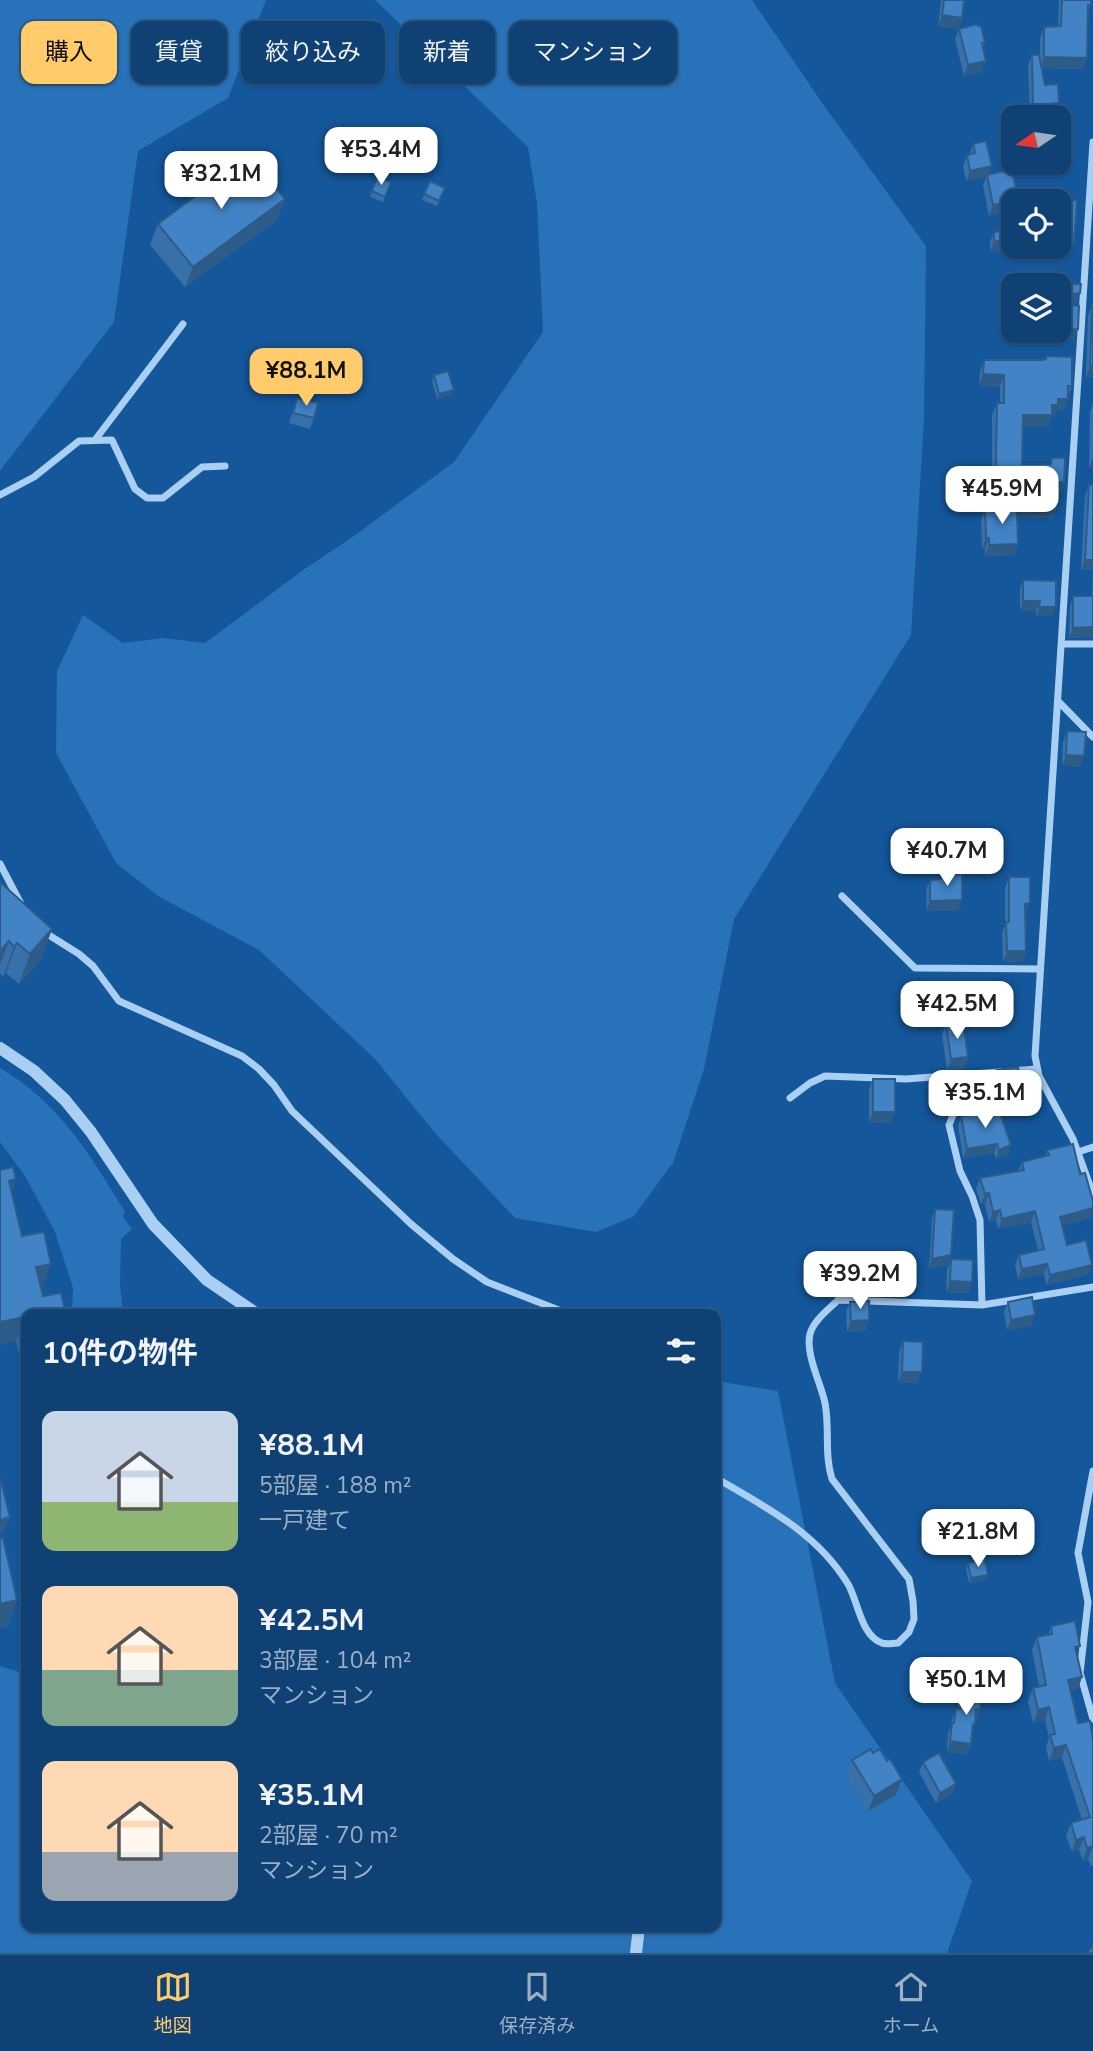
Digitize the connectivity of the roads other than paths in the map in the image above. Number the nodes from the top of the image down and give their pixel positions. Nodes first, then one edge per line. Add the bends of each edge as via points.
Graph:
1 (1093, 142) edge
2 (183, 324) dead end
3 (95, 440) junction
4 (225, 466) dead end
5 (0, 495) edge
6 (1093, 643) edge
7 (1063, 644) junction
8 (1058, 701) junction
9 (1093, 737) edge
10 (0, 864) edge
11 (842, 896) dead end
12 (26, 913) edge
13 (32, 922) edge
14 (1040, 969) junction
15 (0, 1048) edge
16 (1037, 1069) junction
17 (967, 1074) junction
18 (790, 1098) dead end
19 (1093, 1147) edge
20 (1078, 1152) junction
21 (1093, 1194) edge
22 (1093, 1287) edge
23 (982, 1305) junction
24 (250, 1309) edge
25 (556, 1309) edge
26 (1093, 1471) edge
27 (721, 1481) edge
28 (1093, 1719) edge
29 (638, 1932) edge
30 (636, 1953) edge

1 - 7 street
2 - 3 street
3 - 4 street via 112,440 135,489 147,498 163,498 202,467
3 - 5 street via 79,441 34,477
6 - 7 street
7 - 8 street
8 - 9 street
8 - 14 street
10 - 12 street
11 - 14 street via 915,968
13 - 25 street via 93,967 119,1001 242,1056 259,1069 292,1111 453,1259 486,1282
14 - 16 street
15 - 24 street via 65,1100 153,1224 207,1280
16 - 17 street
16 - 20 street
17 - 18 street via 906,1079 825,1076
17 - 23 street via 967,1096 949,1125 960,1171 980,1220
19 - 20 street
20 - 21 street
22 - 23 street
23 - 27 street via 838,1300 810,1334 825,1403 827,1464 832,1479 909,1578 914,1619 898,1643 882,1644 869,1635 848,1584 819,1545 783,1517
26 - 28 street via 1078,1553 1088,1602 1080,1673
29 - 30 street

